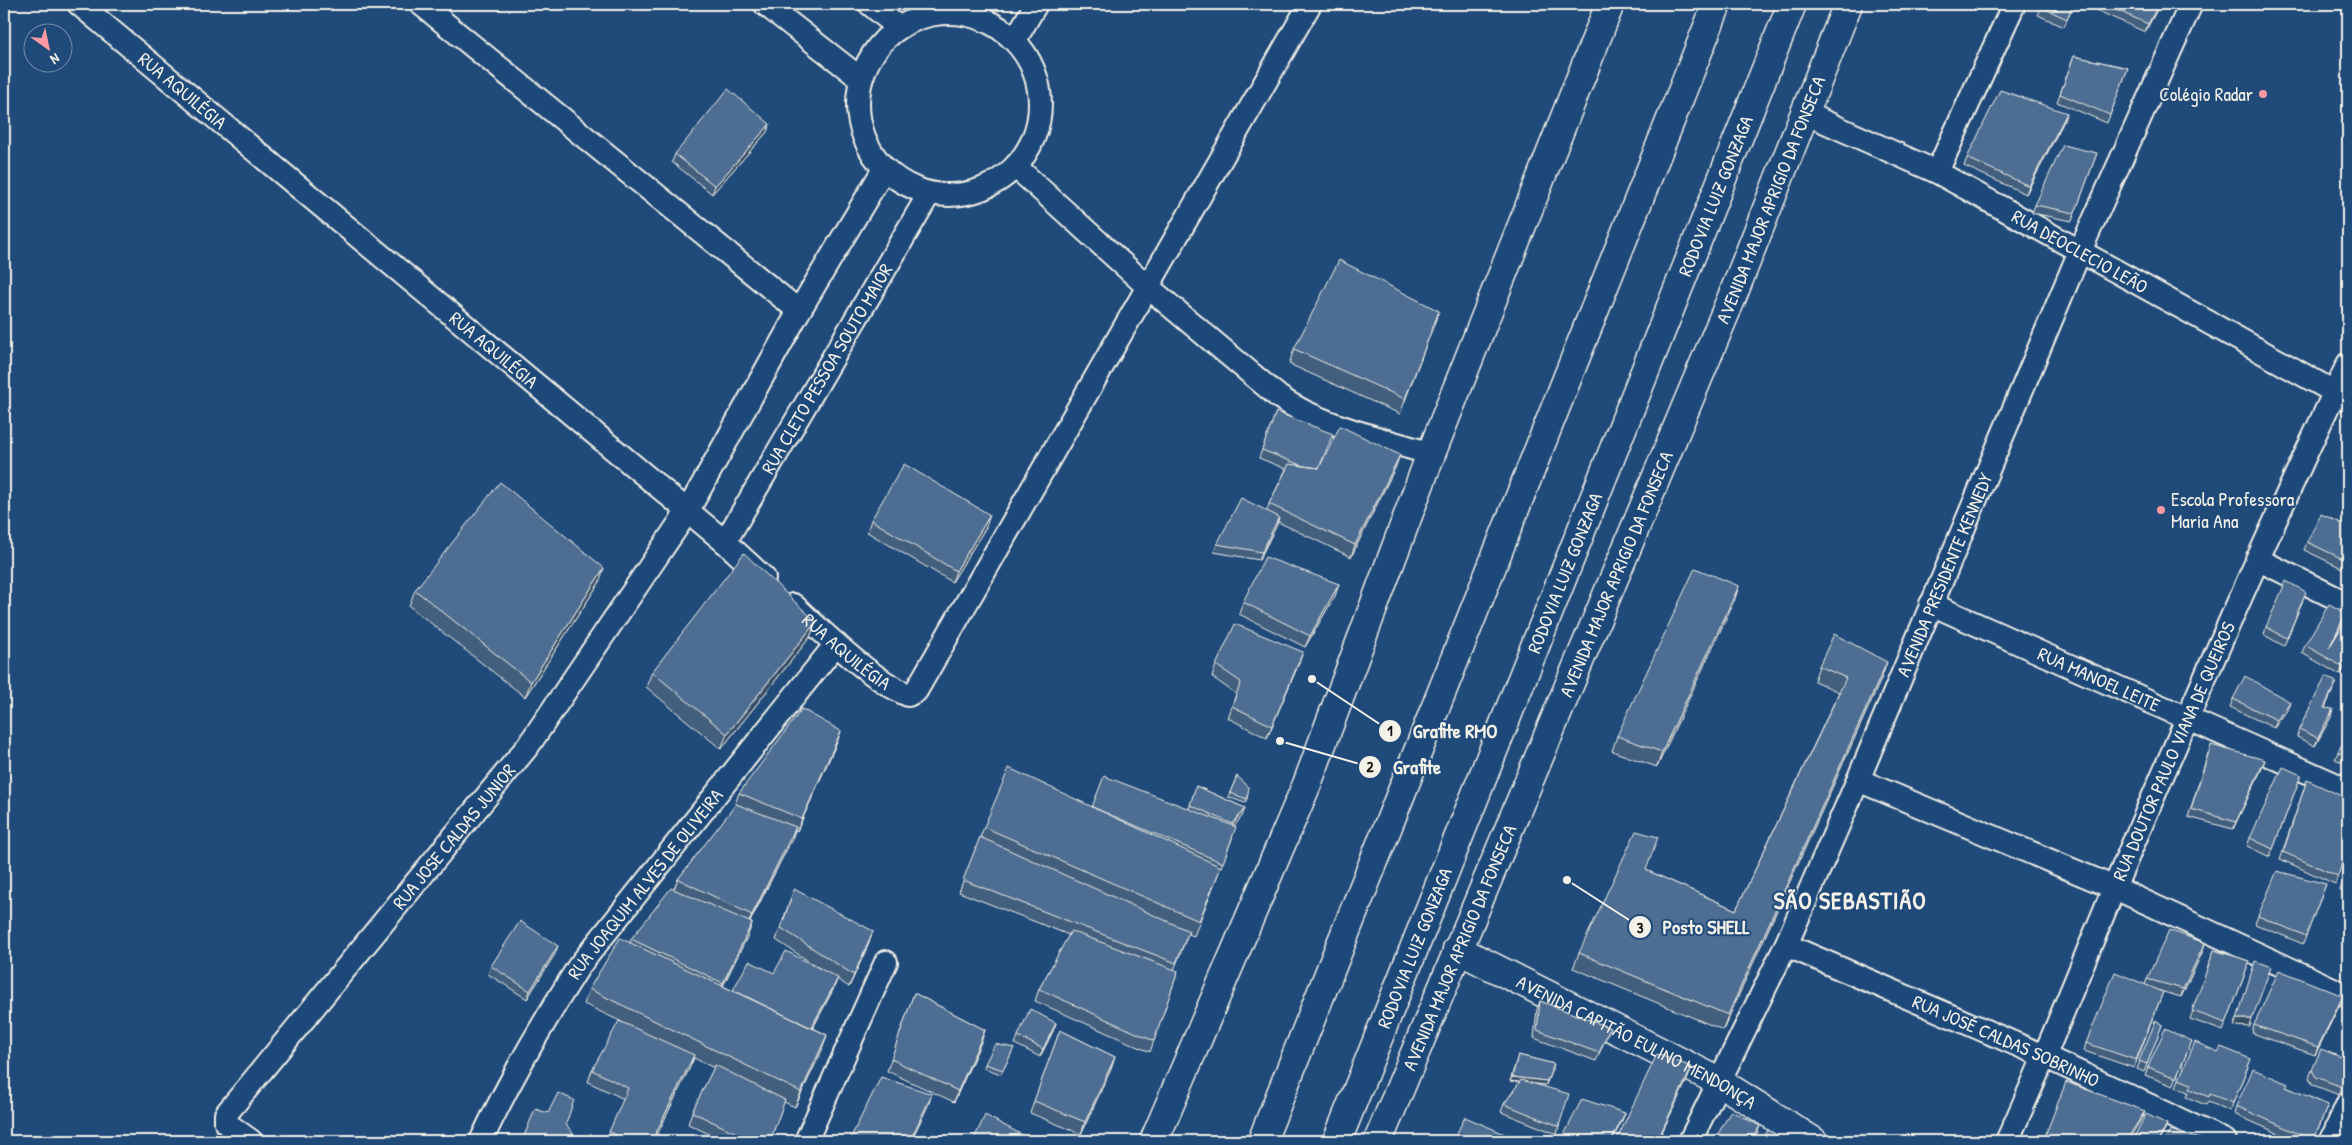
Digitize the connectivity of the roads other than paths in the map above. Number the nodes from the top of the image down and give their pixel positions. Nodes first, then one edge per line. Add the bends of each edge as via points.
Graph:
1 (79, 4) edge
2 (421, 4) edge
3 (765, 4) edge
4 (870, 4) edge
5 (1036, 4) edge
6 (1310, 4) edge
7 (1610, 4) edge
8 (1716, 4) edge
9 (1792, 4) edge
10 (1848, 4) edge
11 (2014, 4) edge
12 (2191, 4) edge
13 (969, 9) edge
14 (900, 28) junction
15 (1015, 40) junction
16 (861, 79) junction
17 (1805, 113) junction
18 (1016, 167) junction
19 (884, 169) junction
20 (1937, 172) junction
21 (929, 194) junction
22 (2080, 251) junction
23 (1148, 287) junction
24 (799, 311) junction
25 (2348, 364) edge
26 (2341, 396) edge
27 (1431, 454) junction
28 (687, 512) junction
29 (725, 542) junction
30 (2257, 559) junction
31 (1931, 604) junction
32 (2348, 604) edge
33 (836, 644) junction
34 (2187, 719) junction
35 (1858, 780) junction
36 (2348, 790) edge
37 (2115, 888) junction
38 (1786, 945) junction
39 (1457, 949) junction
40 (886, 962) dead end
41 (2348, 996) edge
42 (2046, 1057) junction
43 (1718, 1081) junction
44 (2348, 1103) edge
45 (251, 1141) edge
46 (481, 1141) edge
47 (806, 1141) edge
48 (1154, 1141) edge
49 (1262, 1141) edge
50 (1337, 1141) edge
51 (1378, 1141) edge
52 (1690, 1141) edge
53 (1813, 1141) edge
54 (2008, 1141) edge
55 (2225, 1141) edge
56 (2332, 1141) edge

1 - 28 street, RUA AQUILÉGIA
2 - 24 street
3 - 16 street
4 - 14 street
5 - 15 street
6 - 23 street
7 - 27 main road
8 - 49 main road
9 - 50 main road, RODOVIA LUIZ GONZAGA
10 - 17 main road, AVENIDA MAJOR APRIGIO DA FONSECA
11 - 20 street
12 - 22 street, AVENIDA PRESIDENTE KENNEDY
13 - 14 street via 920,18
13 - 15 street
14 - 16 street via 883,42
15 - 18 street via 1031,63 1040,90 1040,117 1032,144
16 - 19 street via 858,103 861,127 869,150
17 - 20 street, RUA DEOCLECIO LEÃO
17 - 39 main road, AVENIDA MAJOR APRIGIO DA FONSECA via 1732,297
18 - 21 street via 990,186 960,196
18 - 23 street
19 - 21 street via 904,185
19 - 24 street
20 - 22 street, RUA DEOCLECIO LEÃO
21 - 29 street, RUA CLETO PESSOA SOUTO MAIOR
22 - 26 street, RUA DEOCLECIO LEÃO
22 - 31 street, AVENIDA PRESIDENTE KENNEDY
23 - 27 street via 1296,408
23 - 33 street, RUA AQUILÉGIA via 916,691 908,695 892,686
24 - 28 street
25 - 26 street, RUA DOUTOR PAULO VIANA DE QUEIROS
26 - 30 street, RUA DOUTOR PAULO VIANA DE QUEIROS
27 - 48 main road via 1307,784
28 - 29 street, RUA AQUILÉGIA
28 - 45 street, RUA JOSE CALDAS JUNIOR via 528,746 226,1114 226,1123
29 - 33 street, RUA AQUILÉGIA
30 - 32 street
30 - 34 street, RUA DOUTOR PAULO VIANA DE QUEIROS
31 - 34 street, RUA MANOEL LEITE
31 - 35 street, AVENIDA PRESIDENTE KENNEDY
33 - 46 street, RUA JOAQUIM ALVES DE OLIVEIRA via 579,966 507,1085
34 - 36 street, RUA MANOEL LEITE
34 - 37 street, RUA DOUTOR PAULO VIANA DE QUEIROS
35 - 37 street
35 - 38 street, AVENIDA PRESIDENTE KENNEDY
37 - 41 street
37 - 42 street, RUA DOUTOR PAULO VIANA DE QUEIROS
38 - 42 street, RUA JOSÉ CALDAS SOBRINHO
38 - 43 street, AVENIDA PRESIDENTE KENNEDY
39 - 43 main road, AVENIDA CAPITÃO EULINO MENDONÇA
39 - 51 main road, AVENIDA MAJOR APRIGIO DA FONSECA
40 - 47 street
42 - 54 street, RUA DOUTOR PAULO VIANA DE QUEIROS
42 - 55 street, RUA JOSÉ CALDAS SOBRINHO
43 - 52 street, AVENIDA PRESIDENTE KENNEDY
43 - 53 main road, AVENIDA CAPITÃO EULINO MENDONÇA
44 - 56 street

